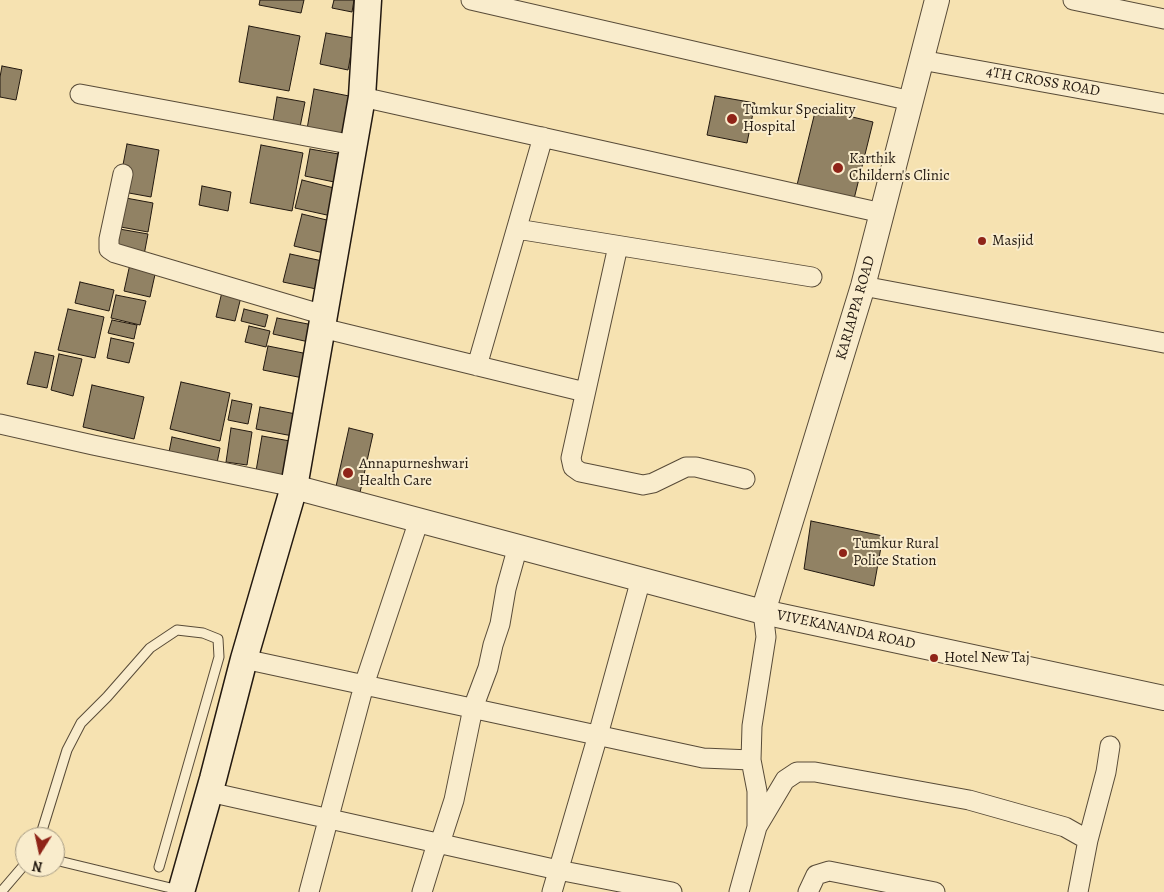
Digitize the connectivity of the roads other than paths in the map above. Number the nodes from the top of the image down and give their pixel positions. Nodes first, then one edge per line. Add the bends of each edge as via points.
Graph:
1 (368, 0) edge
2 (471, 0) edge
3 (936, 0) edge
4 (1073, 0) edge
5 (1164, 19) edge
6 (921, 60) junction
7 (80, 94) dead end
8 (362, 97) junction
9 (911, 101) junction
10 (1164, 104) edge
11 (543, 137) junction
12 (354, 145) junction
13 (123, 174) dead end
14 (882, 213) junction
15 (516, 229) junction
16 (618, 246) junction
17 (812, 277) dead end
18 (863, 286) junction
19 (323, 322) junction
20 (1164, 343) edge
21 (477, 366) junction
22 (585, 392) junction
23 (0, 424) edge
24 (745, 479) dead end
25 (294, 487) junction
26 (419, 520) junction
27 (518, 546) junction
28 (641, 579) junction
29 (763, 612) junction
30 (244, 659) junction
31 (364, 685) junction
32 (1164, 698) edge
33 (473, 708) junction
34 (598, 735) junction
35 (1110, 746) dead end
36 (751, 760) junction
37 (209, 792) junction
38 (328, 818) junction
39 (43, 827) edge
40 (757, 827) junction
41 (1088, 840) junction
42 (438, 844) junction
43 (65, 863) edge
44 (159, 867) dead end
45 (558, 870) junction
46 (15, 876) edge
47 (1, 892) edge
48 (181, 892) edge
49 (308, 892) edge
50 (422, 892) edge
51 (552, 892) edge
52 (672, 892) edge
53 (739, 892) edge
54 (808, 892) edge
55 (935, 892) edge
56 (1078, 892) edge

1 - 8 main road
2 - 9 street
3 - 6 street, KARIAPPA ROAD
4 - 5 street
6 - 9 street, KARIAPPA ROAD
6 - 10 street, 4TH CROSS ROAD
7 - 12 street
8 - 11 street
8 - 12 main road
9 - 14 street, KARIAPPA ROAD
11 - 14 street
11 - 15 street
12 - 19 main road
13 - 19 street via 109,248
14 - 18 street, KARIAPPA ROAD
15 - 16 street
15 - 21 street
16 - 17 street
16 - 22 street
18 - 20 street
18 - 29 street, KARIAPPA ROAD
19 - 21 street
19 - 25 main road
21 - 22 street
22 - 24 street via 571,458 573,467 580,472 643,485 686,467
23 - 25 street
25 - 26 street, VIVEKANANDA ROAD
25 - 30 main road
26 - 27 street, VIVEKANANDA ROAD
26 - 31 street
27 - 28 street, VIVEKANANDA ROAD
27 - 33 street via 488,668
28 - 29 street, VIVEKANANDA ROAD
28 - 34 street
29 - 32 street, VIVEKANANDA ROAD
29 - 36 street via 766,637 752,726
30 - 31 street
30 - 37 main road
31 - 33 street
31 - 38 street
33 - 34 street
33 - 42 street via 454,800
34 - 36 street via 703,758
34 - 45 street
35 - 41 street
36 - 40 street via 757,791
37 - 38 street
37 - 48 main road
38 - 42 street
38 - 49 street
39 - 44 lane via 67,750 80,723 150,648 177,630 203,633 218,639 219,657
40 - 41 street via 785,780 797,772 815,772 968,800 1065,827
40 - 53 street
41 - 56 street
42 - 45 street
42 - 50 street
43 - 48 lane
45 - 51 street
45 - 52 street
46 - 47 lane
54 - 55 street via 816,875 829,871

